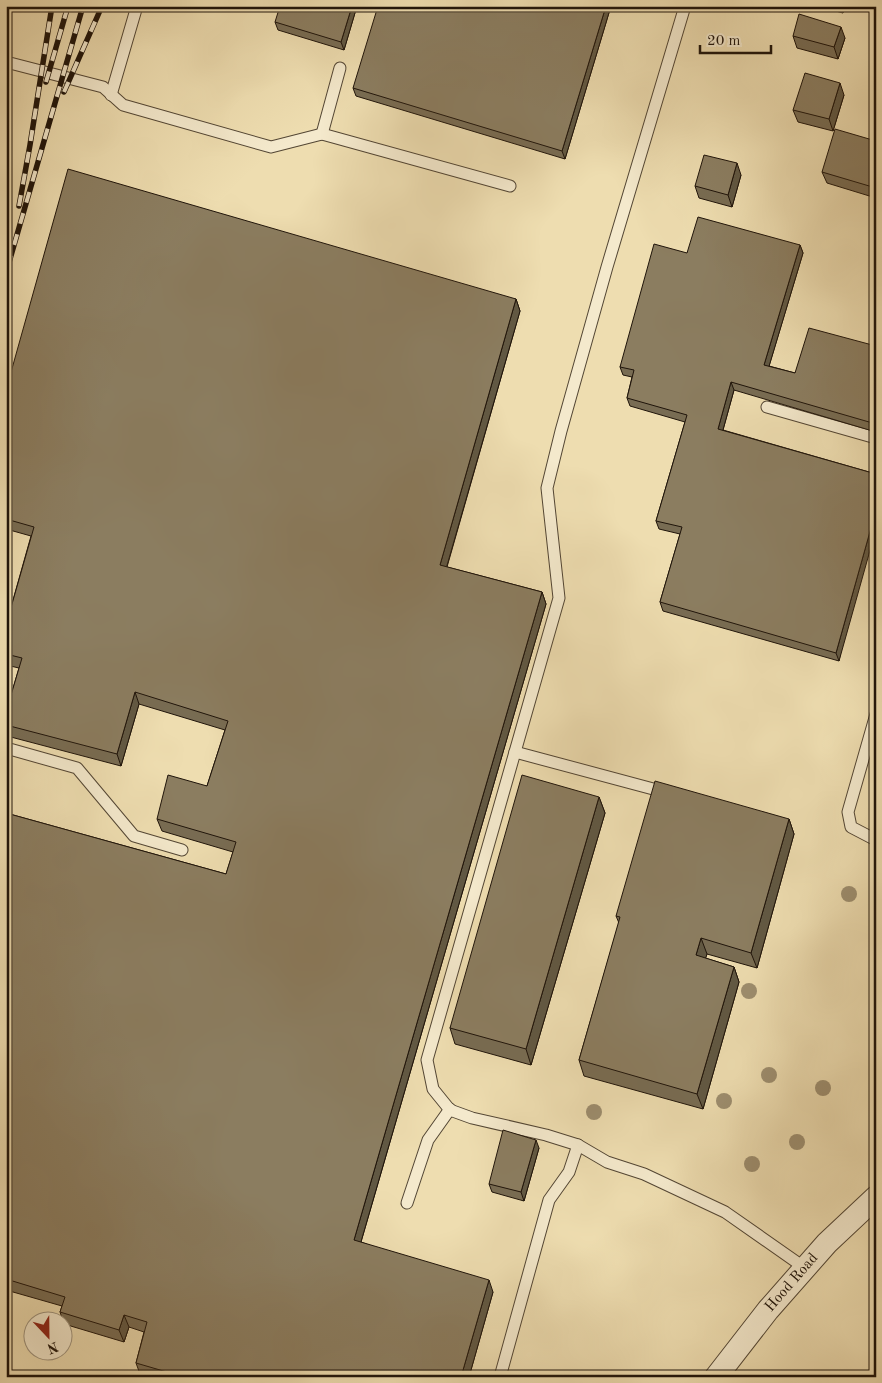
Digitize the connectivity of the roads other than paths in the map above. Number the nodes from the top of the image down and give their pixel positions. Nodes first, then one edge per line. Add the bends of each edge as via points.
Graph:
1 (137, 6) edge
2 (685, 6) edge
3 (6, 62) edge
4 (340, 68) dead end
5 (111, 95) junction
6 (322, 134) junction
7 (510, 186) dead end
8 (767, 407) dead end
9 (876, 438) edge
10 (876, 714) edge
11 (6, 748) edge
12 (515, 752) junction
13 (656, 790) edge
14 (876, 840) edge
15 (182, 850) dead end
16 (450, 1109) junction
17 (578, 1146) junction
18 (876, 1197) edge
19 (407, 1203) dead end
20 (805, 1268) junction
21 (500, 1377) edge
22 (716, 1377) edge

1 - 5 lane
2 - 12 lane via 605,276 547,488 559,598
3 - 5 lane via 103,87
4 - 6 lane
5 - 6 lane via 123,105 271,146
6 - 7 lane
8 - 9 lane
10 - 14 lane via 848,812 852,827
11 - 15 lane via 77,768 134,836
12 - 13 lane
12 - 16 lane via 427,1060 434,1089
16 - 17 lane via 472,1118
16 - 19 lane via 428,1140
17 - 20 lane via 607,1162 644,1174 725,1212
17 - 21 lane via 569,1172 549,1200
18 - 20 street, Hood Road
20 - 22 street, Hood Road

